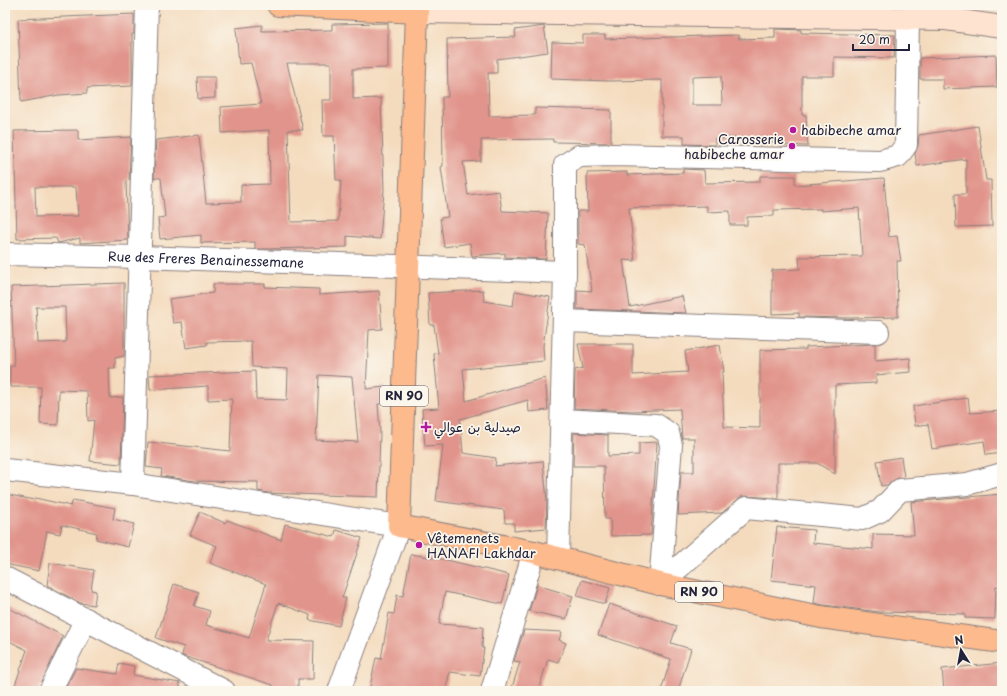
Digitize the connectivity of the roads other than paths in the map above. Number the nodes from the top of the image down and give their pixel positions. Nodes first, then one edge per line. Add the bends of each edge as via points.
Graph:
1 (147, 5) edge
2 (278, 5) edge
3 (394, 5) edge
4 (418, 8) edge
5 (908, 19) junction
6 (1002, 27) edge
7 (5, 254) edge
8 (140, 257) junction
9 (408, 267) junction
10 (565, 272) junction
11 (564, 321) junction
12 (878, 332) dead end
13 (562, 420) junction
14 (5, 470) edge
15 (1002, 474) edge
16 (134, 484) junction
17 (399, 526) junction
18 (534, 552) junction
19 (558, 558) junction
20 (5, 578) edge
21 (660, 584) junction
22 (86, 619) junction
23 (1002, 642) edge
24 (50, 691) edge
25 (224, 691) edge
26 (339, 691) edge
27 (492, 691) edge

1 - 8 street
2 - 4 main road
3 - 4 main road
4 - 5 main road
4 - 9 main road, RN 90
5 - 6 main road via 946,19
5 - 10 street via 906,145 898,156 880,161 579,156 565,165
7 - 8 street, Rue des Freres Benainessemane
8 - 9 street, Rue des Freres Benainessemane
8 - 16 street
9 - 10 street, Rue des Freres Benainessemane
9 - 17 main road, RN 90
10 - 11 street
11 - 12 street
11 - 13 street
13 - 19 street
13 - 21 street via 656,425 668,433 671,445 670,476
14 - 16 street, RN 90
15 - 21 street via 967,484 900,490 880,511 862,519 746,508
16 - 17 street, RN 90
17 - 18 main road, RN 90
17 - 26 street
18 - 19 main road, RN 90
18 - 27 street
19 - 21 main road, RN 90
20 - 22 street
21 - 23 main road, RN 90 via 821,617
22 - 24 street
22 - 25 street

